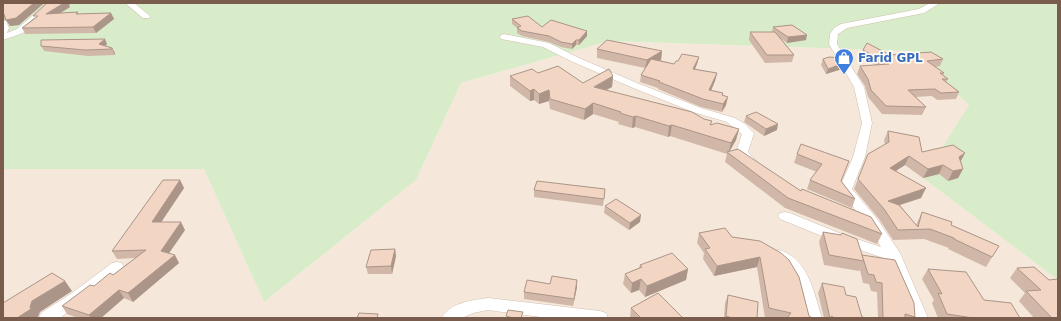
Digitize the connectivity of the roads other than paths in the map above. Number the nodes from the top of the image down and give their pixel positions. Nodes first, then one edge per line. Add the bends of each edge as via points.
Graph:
1 (37, 3) edge
2 (51, 3) edge
3 (129, 3) edge
4 (936, 3) edge
5 (44, 9) junction
6 (146, 16) dead end
7 (3, 23) edge
8 (3, 32) edge
9 (3, 37) edge
10 (504, 37) dead end
11 (764, 171) edge
12 (852, 214) edge
13 (785, 216) dead end
14 (873, 223) junction
15 (764, 247) edge
16 (895, 257) junction
17 (117, 267) dead end
18 (47, 318) edge
19 (450, 318) edge
20 (600, 318) edge
21 (814, 318) edge
22 (920, 318) edge

1 - 5 street
2 - 5 street
3 - 6 street
4 - 14 street via 921,12 849,25 834,34 833,44 859,87 867,123 860,157 845,189
5 - 9 street via 23,29
7 - 8 street
10 - 11 street via 546,45 634,85 730,120 748,133 742,152
12 - 14 street
13 - 16 street
14 - 16 street
15 - 21 street via 777,253 796,269 809,298
16 - 22 street
17 - 18 street
19 - 20 street via 463,310 488,304

